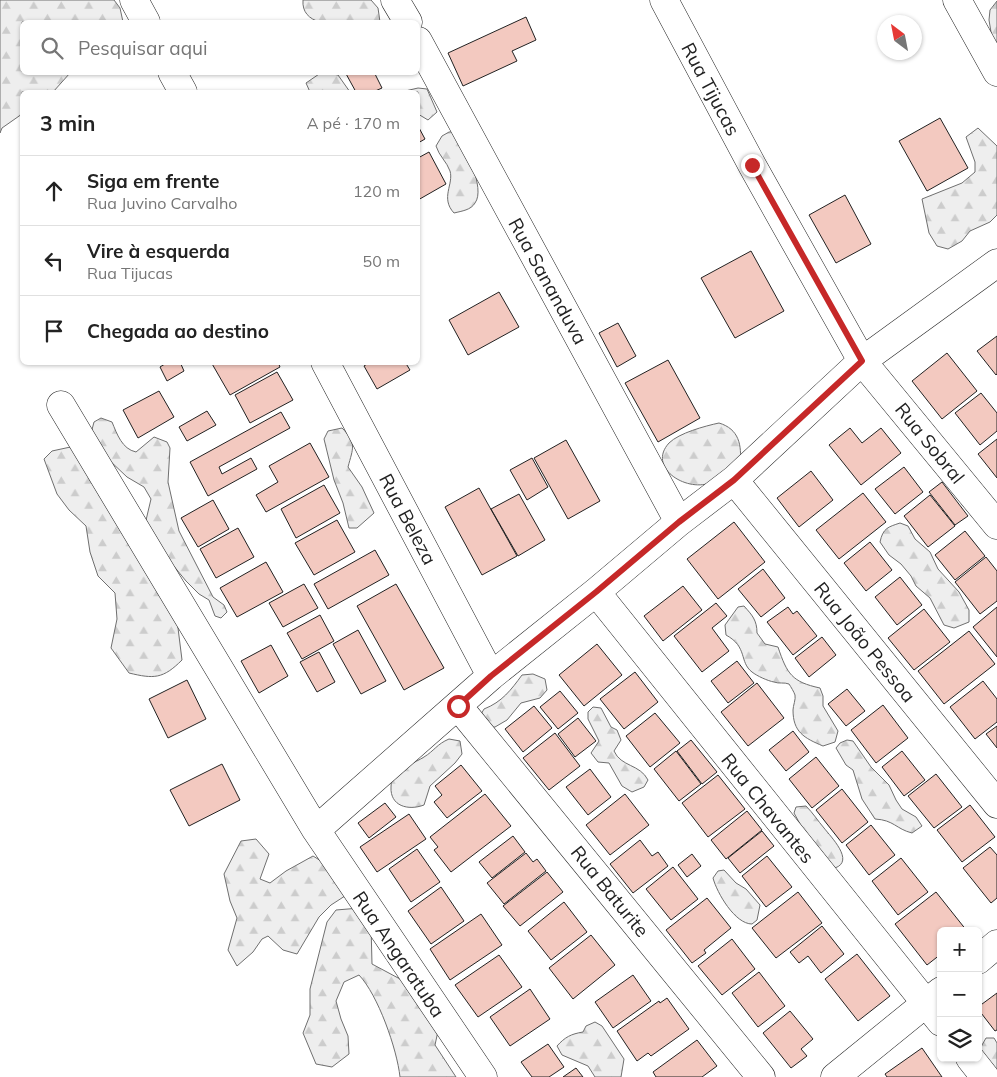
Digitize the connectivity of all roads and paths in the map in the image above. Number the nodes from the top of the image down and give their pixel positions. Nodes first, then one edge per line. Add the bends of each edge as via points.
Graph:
1 (134, 0) edge
2 (395, 0) edge
3 (664, 0) edge
4 (957, 0) edge
5 (145, 20) edge
6 (407, 20) edge
7 (420, 45) edge
8 (997, 72) edge
9 (174, 75) edge
10 (182, 90) edge
11 (997, 264) edge
12 (862, 361) junction
13 (327, 365) edge
14 (61, 405) dead end
15 (734, 480) junction
16 (679, 522) junction
17 (997, 524) edge
18 (596, 592) junction
19 (491, 676) junction
20 (458, 706) junction
21 (997, 804) edge
22 (316, 830) junction
23 (997, 944) edge
24 (982, 957) edge
25 (936, 1006) edge
26 (973, 1062) edge
27 (483, 1077) edge
28 (762, 1077) edge
29 (835, 1077) edge
30 (985, 1077) edge

1 - 5 street
2 - 6 street
3 - 12 street, Rua Tijucas
4 - 8 street
7 - 16 street, Rua Sananduva
9 - 10 street
11 - 12 street
12 - 15 street
12 - 17 street, Rua Sobral
13 - 19 street, Rua Beleza
14 - 22 street, Rua Angaratuba
15 - 16 street
15 - 21 street, Rua João Pessoa
16 - 18 street
18 - 19 street
18 - 25 street, Rua Chavantes
19 - 20 street
20 - 22 street
20 - 28 street, Rua Baturite
22 - 27 street, Rua Angaratuba
23 - 24 street
25 - 29 street
26 - 30 street

